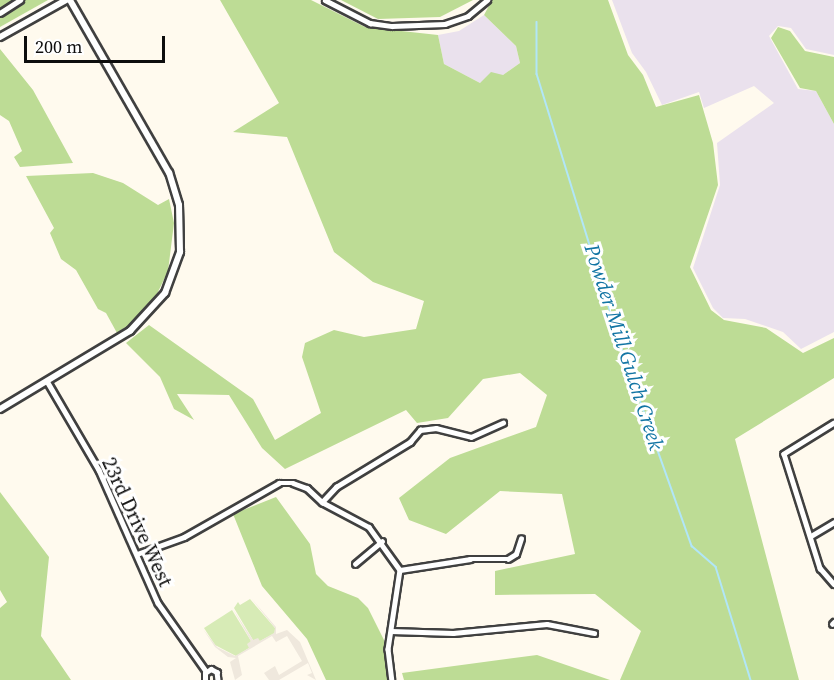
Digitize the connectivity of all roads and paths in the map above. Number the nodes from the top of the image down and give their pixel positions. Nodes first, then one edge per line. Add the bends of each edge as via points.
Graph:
1 (20, 0) edge
2 (68, 0) edge
3 (325, 0) edge
4 (487, 0) edge
5 (0, 13) edge
6 (0, 37) edge
7 (46, 381) junction
8 (0, 409) edge
9 (503, 423) dead end
10 (834, 423) edge
11 (322, 502) junction
12 (834, 522) edge
13 (811, 536) junction
14 (521, 539) dead end
15 (382, 541) junction
16 (137, 554) junction
17 (355, 564) dead end
18 (400, 570) junction
19 (834, 584) edge
20 (391, 631) junction
21 (594, 633) dead end
22 (206, 671) junction
23 (205, 680) edge
24 (218, 680) edge
25 (392, 680) edge

1 - 5 street
2 - 6 street
2 - 7 street via 168,173 179,205 181,238 171,281 152,310 130,331
3 - 4 street via 370,23 392,26 452,22 468,16
7 - 8 street
7 - 16 street, 23rd Drive West via 99,470
9 - 11 street via 471,436 436,428 420,430 410,442 336,487
10 - 13 street via 784,454
11 - 15 street via 369,527
11 - 16 street via 307,488 279,483 184,537
12 - 13 street
13 - 19 street via 820,567
14 - 18 street via 516,554 508,560 470,559
15 - 17 street
15 - 18 street
16 - 22 street, 23rd Drive West via 158,603
18 - 20 street
20 - 21 street via 453,633 547,624
20 - 25 street via 388,649
22 - 23 street
22 - 24 street, 23rd Drive West via 217,672

